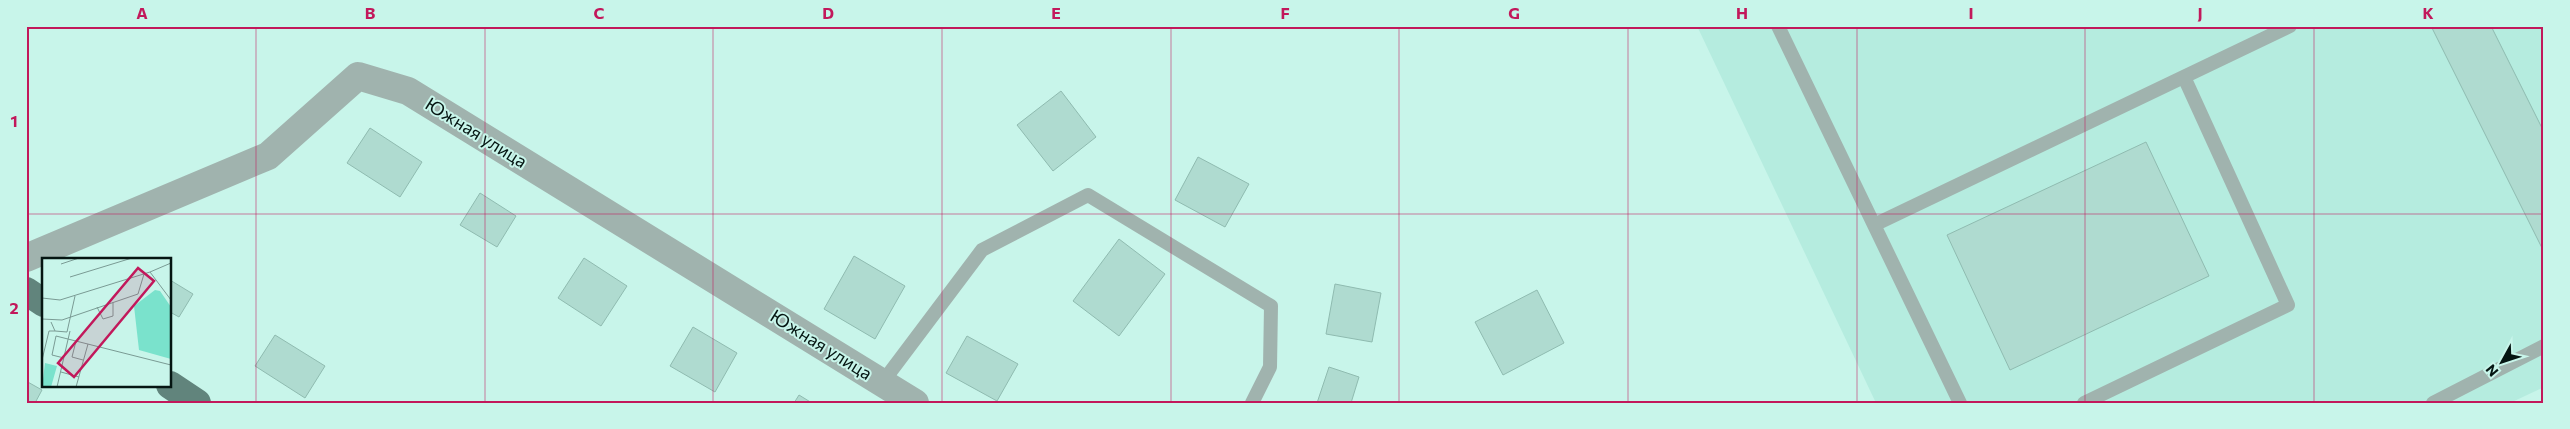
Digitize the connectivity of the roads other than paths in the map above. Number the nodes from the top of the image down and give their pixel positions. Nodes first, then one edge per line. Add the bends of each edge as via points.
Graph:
1 (1778, 26) edge
2 (2290, 26) edge
3 (2184, 77) junction
4 (1874, 225) junction
5 (26, 258) edge
6 (26, 291) edge
7 (42, 302) edge
8 (2544, 346) edge
9 (882, 383) junction
10 (171, 386) edge
11 (198, 403) edge
12 (915, 403) edge
13 (1252, 403) edge
14 (1960, 403) edge
15 (2084, 403) edge
16 (2433, 403) edge

1 - 4 lane
2 - 3 lane
3 - 4 lane
3 - 15 lane via 2288,305
4 - 14 lane
5 - 9 street, Южная улица via 268,156 358,76 408,91
6 - 7 main road
8 - 16 lane
9 - 12 street, Южная улица
9 - 13 lane via 982,250 1088,194 1271,306 1270,367
10 - 11 main road

